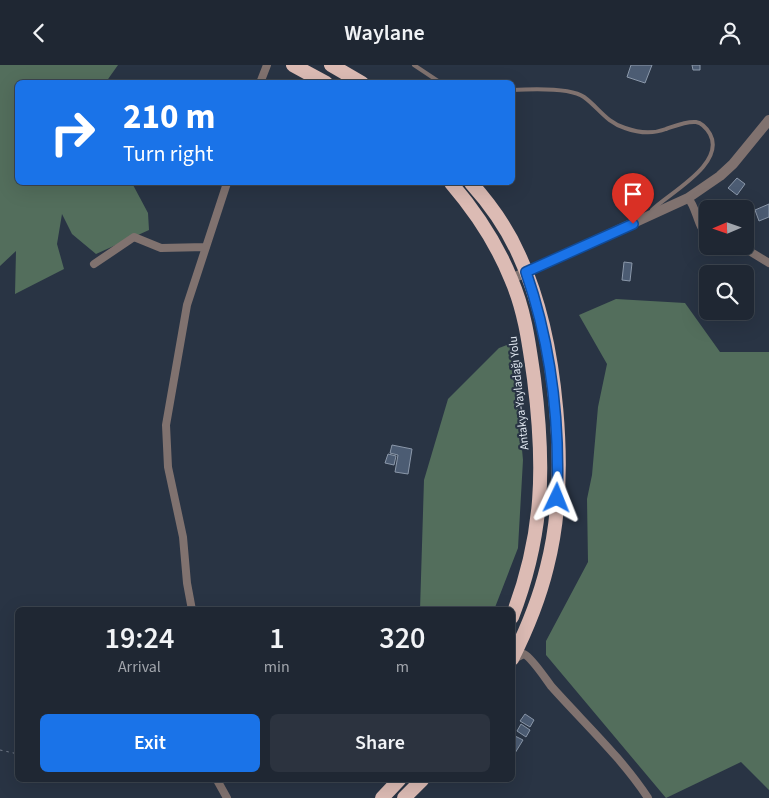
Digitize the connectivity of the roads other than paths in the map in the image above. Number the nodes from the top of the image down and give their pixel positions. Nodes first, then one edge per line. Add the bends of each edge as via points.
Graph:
1 (267, 65) edge
2 (293, 65) edge
3 (332, 65) edge
4 (414, 65) edge
5 (261, 80) edge
6 (320, 80) edge
7 (357, 80) edge
8 (436, 80) edge
9 (515, 90) edge
10 (769, 120) edge
11 (226, 185) edge
12 (453, 185) edge
13 (472, 185) edge
14 (688, 198) junction
15 (648, 215) junction
16 (699, 221) edge
17 (206, 247) junction
18 (754, 254) edge
19 (769, 263) edge
20 (94, 264) dead end
21 (526, 272) junction
22 (511, 279) junction
23 (192, 607) edge
24 (515, 608) edge
25 (515, 652) edge
26 (515, 658) edge
27 (218, 782) edge
28 (397, 782) edge
29 (420, 782) edge
30 (227, 798) edge
31 (382, 798) edge
32 (404, 798) edge
33 (648, 798) edge

1 - 5 street
2 - 6 highway
3 - 7 highway
4 - 8 lane
9 - 15 lane via 573,92 610,122 643,133 696,122 705,127 712,141 709,159 689,181
10 - 14 street via 733,164
11 - 17 street
12 - 22 highway, Antakya-Yayladağı Yolu via 470,206
13 - 21 highway via 519,254
14 - 15 street
14 - 16 street
15 - 21 street
17 - 20 street via 161,248 134,237
17 - 23 street via 187,305 166,425 168,467 176,498
18 - 19 street
21 - 22 street
21 - 25 highway via 551,372 558,471 554,534 548,566
22 - 24 highway, Antakya-Yayladağı Yolu via 528,335 541,467 537,532
26 - 33 street via 524,654 528,656
27 - 30 street
28 - 31 highway
29 - 32 highway

